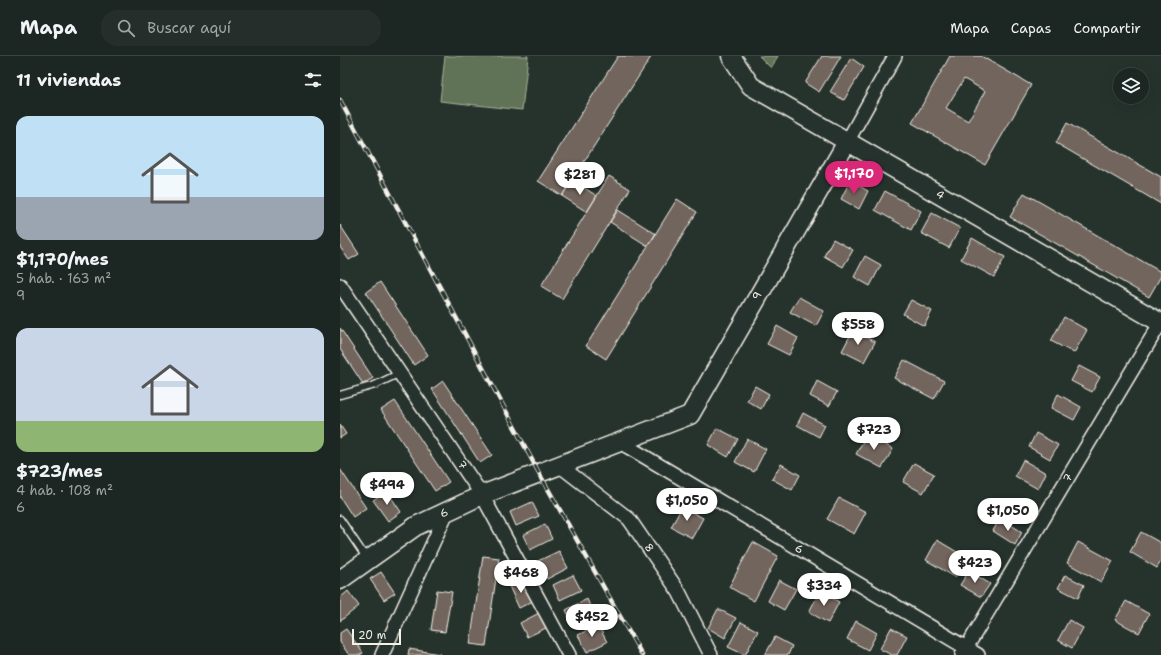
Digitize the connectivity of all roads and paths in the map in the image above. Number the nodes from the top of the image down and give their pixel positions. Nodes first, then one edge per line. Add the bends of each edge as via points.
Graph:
1 (731, 56) edge
2 (895, 56) edge
3 (846, 142) junction
4 (340, 285) edge
5 (1161, 322) edge
6 (400, 373) junction
7 (340, 395) edge
8 (620, 442) junction
9 (559, 465) junction
10 (482, 495) junction
11 (447, 512) junction
12 (340, 519) edge
13 (369, 561) junction
14 (340, 580) edge
15 (964, 652) edge
16 (382, 655) edge
17 (569, 655) edge
18 (710, 655) edge
19 (978, 655) edge

1 - 3 street, 4 via 751,86
2 - 3 street, 9
3 - 5 street, 4
3 - 8 street, 9 via 690,415
4 - 6 street, 7
5 - 15 street, 7
6 - 7 lane via 375,385
6 - 10 street, 7
8 - 9 street, 9
8 - 15 street, 6
9 - 10 street, 6
9 - 18 street, 8 via 629,519 679,592
10 - 11 street, 6
10 - 17 street, 7
11 - 13 street, 6 via 416,526
11 - 16 street
12 - 13 lane
13 - 14 street, 6
15 - 19 street, 6

